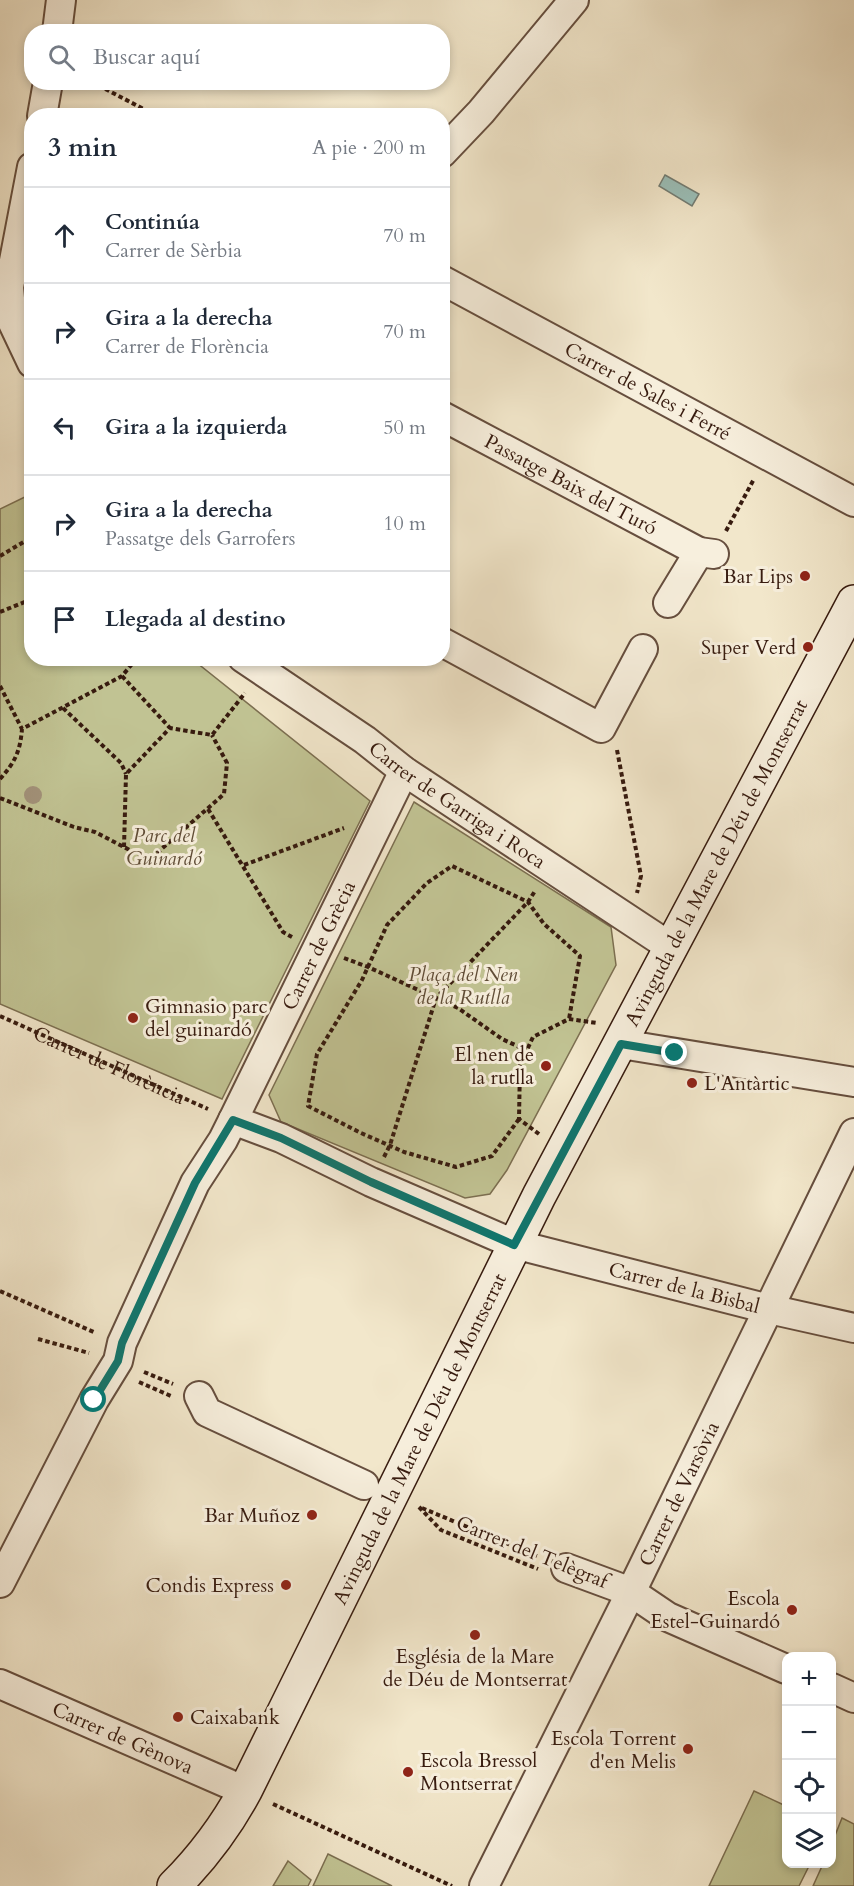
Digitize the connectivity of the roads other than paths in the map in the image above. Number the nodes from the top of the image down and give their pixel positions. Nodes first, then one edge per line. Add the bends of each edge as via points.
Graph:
1 (61, 0) edge
2 (573, 0) edge
3 (58, 24) edge
4 (47, 90) edge
5 (43, 108) edge
6 (450, 145) edge
7 (24, 204) edge
8 (450, 284) edge
9 (24, 346) edge
10 (450, 420) edge
11 (854, 502) edge
12 (854, 602) edge
13 (668, 603) dead end
14 (450, 646) edge
15 (643, 649) dead end
16 (254, 666) edge
17 (404, 771) junction
18 (672, 948) junction
19 (610, 1033) junction
20 (854, 1082) edge
21 (226, 1117) junction
22 (854, 1133) edge
23 (514, 1245) junction
24 (769, 1309) junction
25 (854, 1328) edge
26 (199, 1396) road end
27 (364, 1485) dead end
28 (557, 1570) road end
29 (0, 1583) edge
30 (631, 1592) junction
31 (782, 1667) edge
32 (0, 1684) edge
33 (836, 1690) edge
34 (854, 1698) edge
35 (259, 1798) junction
36 (174, 1886) edge
37 (484, 1886) edge

1 - 3 street
2 - 6 street
4 - 5 street
7 - 9 street via 9,288 12,321
8 - 11 street, Carrer de Sales i Ferré
10 - 13 street, Passatge Baix del Turó via 706,553
12 - 18 street, Avinguda de la Mare de Déu de Montserrat
14 - 15 street via 601,728
16 - 17 street, Carrer de Garriga i Roca via 365,740
17 - 18 street, Carrer de Garriga i Roca
17 - 21 street, Carrer de Grècia
18 - 19 street, Avinguda de la Mare de Déu de Montserrat
19 - 20 street
19 - 23 street, Avinguda de la Mare de Déu de Montserrat
21 - 23 street via 281,1138
21 - 29 street, Carrer de Grècia via 122,1343 118,1361
22 - 24 street, Carrer de Varsòvia
23 - 24 street, Carrer de la Bisbal
23 - 35 street, Avinguda de la Mare de Déu de Montserrat
24 - 25 street, Carrer de la Bisbal
24 - 30 street, Carrer de Varsòvia
26 - 27 street via 207,1412
28 - 30 street, Carrer del Telègraf
30 - 31 street, Carrer del Telègraf via 668,1617
30 - 37 street, Carrer de Varsòvia
32 - 35 street, Carrer de Gènova
33 - 34 street
35 - 36 street, Avinguda de la Mare de Déu de Montserrat via 232,1815

